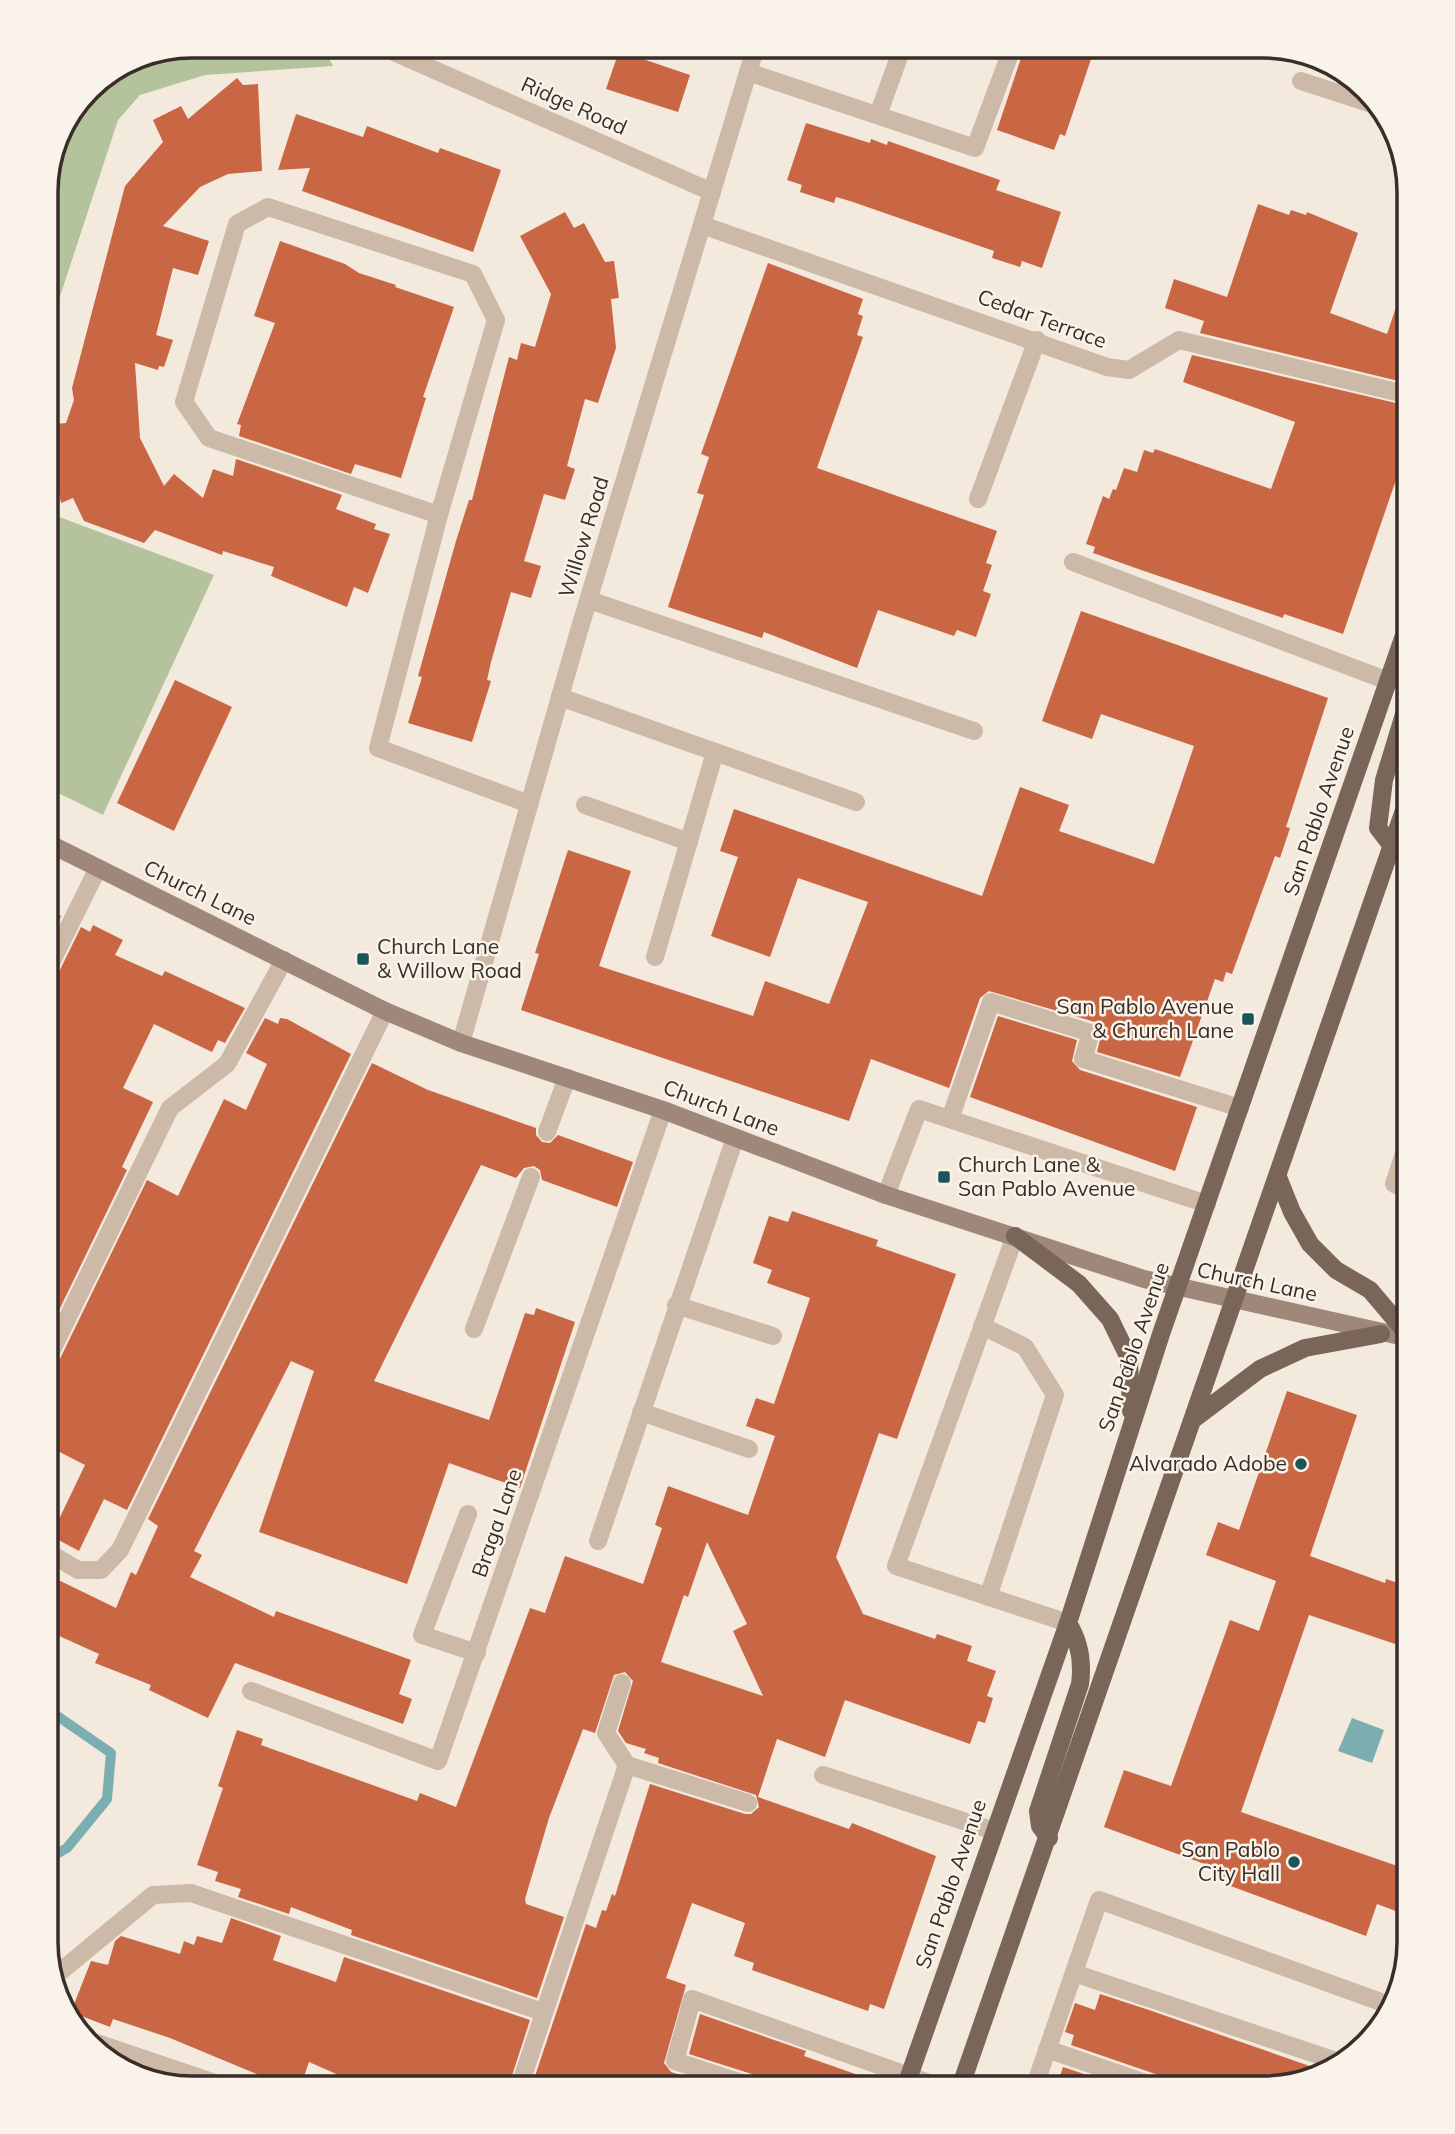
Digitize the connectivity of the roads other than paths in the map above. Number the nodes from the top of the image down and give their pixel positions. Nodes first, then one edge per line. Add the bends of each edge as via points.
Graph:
1 (407, 58) edge
2 (752, 58) edge
3 (899, 58) edge
4 (1009, 58) edge
5 (748, 72) junction
6 (1301, 81) dead end
7 (1361, 101) edge
8 (878, 116) junction
9 (712, 192) junction
10 (702, 225) junction
11 (1037, 340) junction
12 (1397, 392) edge
13 (978, 499) dead end
14 (439, 515) junction
15 (1073, 562) dead end
16 (589, 600) junction
17 (1397, 665) edge
18 (1388, 681) junction
19 (560, 697) junction
20 (974, 731) dead end
21 (1397, 737) edge
22 (715, 752) junction
23 (856, 802) dead end
24 (529, 804) junction
25 (585, 805) dead end
26 (1397, 831) edge
27 (689, 842) junction
28 (1392, 846) junction
29 (58, 848) edge
30 (1397, 848) edge
31 (98, 868) junction
32 (58, 949) edge
33 (654, 957) dead end
34 (284, 960) junction
35 (385, 1011) junction
36 (461, 1043) junction
37 (567, 1078) junction
38 (1240, 1108) junction
39 (663, 1110) junction
40 (950, 1119) junction
41 (547, 1132) dead end
42 (735, 1138) junction
43 (531, 1177) dead end
44 (1278, 1177) junction
45 (886, 1195) junction
46 (1207, 1204) junction
47 (1015, 1236) junction
48 (1177, 1288) junction
49 (1236, 1301) junction
50 (676, 1305) junction
51 (1397, 1323) edge
52 (982, 1326) junction
53 (474, 1329) dead end
54 (1381, 1334) junction
55 (773, 1336) dead end
56 (1397, 1336) edge
57 (58, 1337) edge
58 (641, 1412) junction
59 (1195, 1418) junction
60 (1131, 1424) junction
61 (749, 1449) dead end
62 (468, 1514) dead end
63 (598, 1541) dead end
64 (58, 1558) edge
65 (988, 1597) junction
66 (1068, 1623) junction
67 (477, 1653) junction
68 (622, 1683) dead end
69 (251, 1691) dead end
70 (627, 1765) junction
71 (823, 1775) dead end
72 (748, 1802) dead end
73 (994, 1831) junction
74 (1049, 1838) junction
75 (61, 1971) edge
76 (1074, 1973) junction
77 (1382, 2003) edge
78 (543, 2012) junction
79 (107, 2047) edge
80 (1047, 2049) junction
81 (1329, 2059) edge
82 (195, 2076) edge
83 (523, 2076) edge
84 (721, 2076) edge
85 (889, 2076) edge
86 (909, 2076) edge
87 (964, 2076) edge
88 (1038, 2076) edge
89 (1125, 2076) edge

1 - 9 street, Ridge Road
2 - 5 street, Willow Road
3 - 8 street
4 - 8 street via 975,148
5 - 8 street
5 - 9 street, Willow Road
6 - 7 street
9 - 10 street, Willow Road
10 - 11 street, Cedar Terrace
10 - 16 street, Willow Road
11 - 12 street, Cedar Terrace via 1107,367 1129,370 1178,340
11 - 13 street
14 - 14 street via 496,320 473,274 268,207 237,224 184,402 209,438
14 - 24 street via 378,748
15 - 18 street
16 - 19 street, Willow Road
16 - 20 street
17 - 18 main road, San Pablo Avenue
18 - 38 main road, San Pablo Avenue
19 - 22 street
19 - 24 street, Willow Road
21 - 28 main road via 1384,780 1378,828
22 - 23 street
22 - 27 street
24 - 36 street, Willow Road
25 - 27 street
26 - 28 main road
27 - 33 street
28 - 30 street
28 - 44 main road
29 - 31 street, Church Lane
31 - 32 street
31 - 34 street, Church Lane
34 - 35 street, Church Lane
34 - 57 street via 227,1064 170,1108
35 - 36 street, Church Lane
35 - 64 street via 121,1550 101,1570 78,1570
36 - 37 street, Church Lane
37 - 39 street, Church Lane
37 - 41 street
38 - 40 street via 1083,1059 1091,1033 991,1002
38 - 46 main road, San Pablo Avenue
39 - 42 street, Church Lane
39 - 67 street, Braga Lane
40 - 45 street via 919,1109
40 - 46 street
42 - 45 street, Church Lane
42 - 50 street
43 - 53 street
44 - 49 main road
44 - 51 main road via 1310,1244 1336,1270 1370,1290
45 - 47 street, Church Lane
46 - 48 main road, San Pablo Avenue
47 - 48 street, Church Lane
47 - 52 street
47 - 60 main road via 1079,1284 1110,1319 1129,1358
48 - 49 street, Church Lane
48 - 60 main road, San Pablo Avenue
49 - 54 street, Church Lane
49 - 59 main road
50 - 55 street
50 - 58 street
52 - 65 street via 1025,1347 1055,1395
52 - 65 street via 896,1566
54 - 56 street, Church Lane
54 - 59 main road via 1305,1348 1260,1369
58 - 61 street
58 - 63 street
59 - 74 main road
60 - 66 main road, San Pablo Avenue
62 - 67 street via 422,1634
65 - 66 street
66 - 73 main road, San Pablo Avenue
66 - 74 main road via 1076,1636 1082,1668 1038,1811 1040,1826
67 - 69 street, Braga Lane via 438,1761
68 - 70 street via 606,1733
70 - 72 street
70 - 78 street
71 - 73 street
73 - 86 main road, San Pablo Avenue
74 - 87 main road
75 - 78 street via 153,1895 191,1893
76 - 77 street via 1099,1900
76 - 80 street
76 - 81 street
78 - 83 street
79 - 82 street
80 - 88 street
80 - 89 street
84 - 85 street via 675,2061 692,1999

